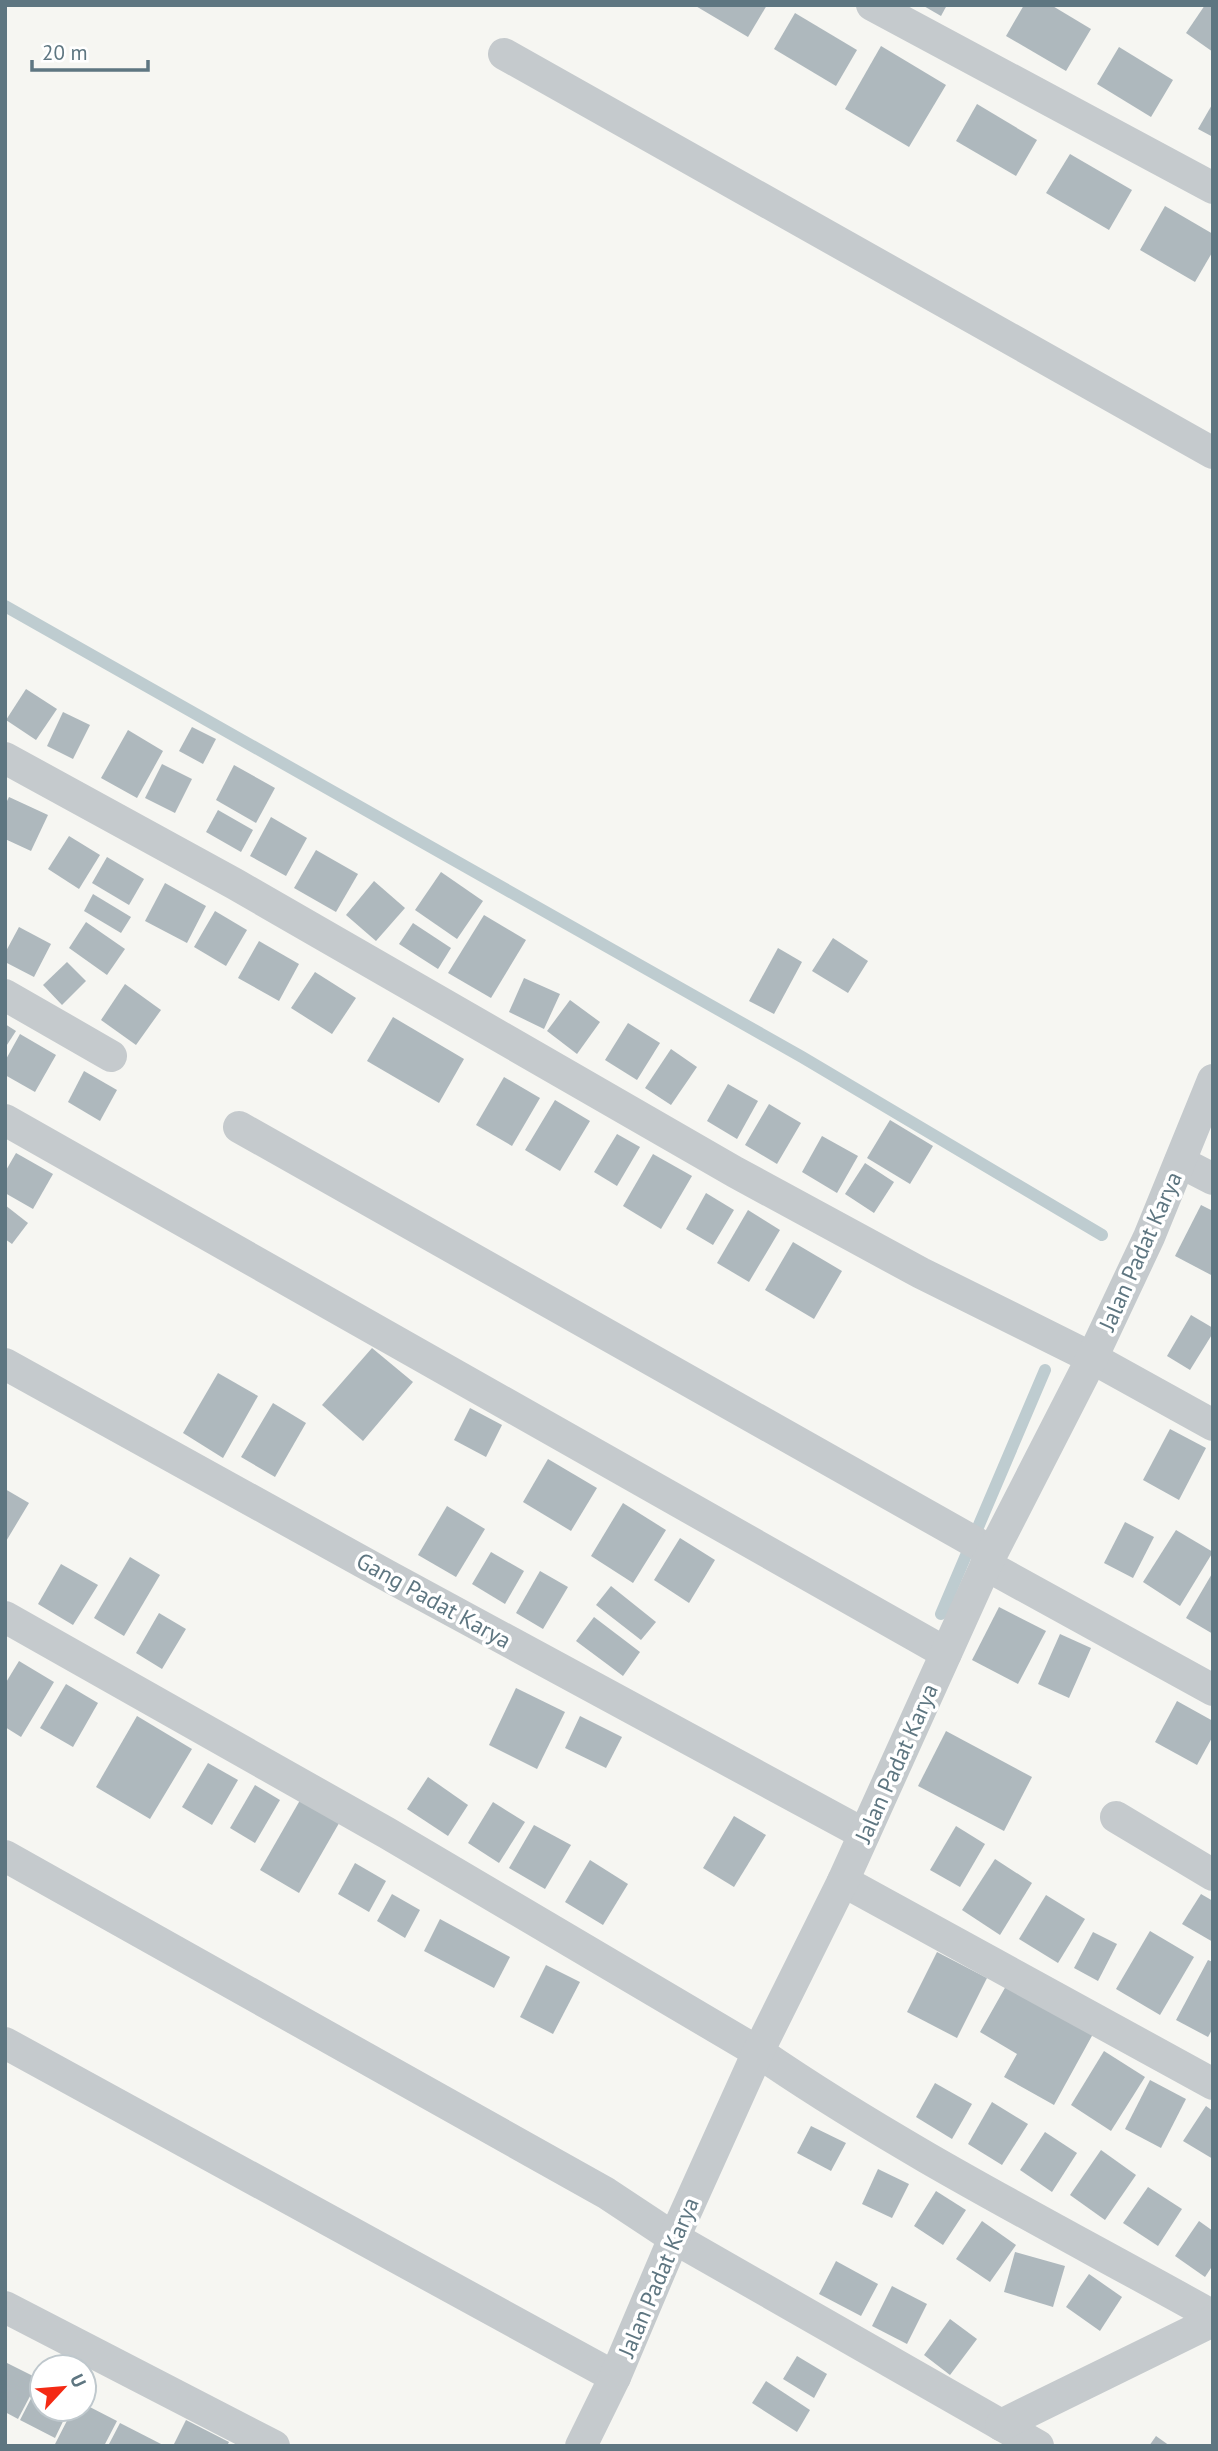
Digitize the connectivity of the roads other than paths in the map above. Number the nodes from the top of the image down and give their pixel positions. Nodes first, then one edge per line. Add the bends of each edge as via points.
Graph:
1 (872, 5) edge
2 (504, 54) dead end
3 (1213, 188) edge
4 (1213, 453) edge
5 (5, 758) edge
6 (5, 995) edge
7 (111, 1056) dead end
8 (1213, 1080) edge
9 (5, 1120) edge
10 (239, 1127) dead end
11 (1180, 1161) junction
12 (1213, 1179) edge
13 (1091, 1357) junction
14 (5, 1364) edge
15 (1213, 1425) edge
16 (989, 1558) junction
17 (5, 1617) edge
18 (946, 1653) junction
19 (1213, 1690) edge
20 (1116, 1818) dead end
21 (864, 1834) junction
22 (5, 1856) edge
23 (1213, 1875) edge
24 (843, 1881) junction
25 (5, 2043) edge
26 (758, 2052) junction
27 (1213, 2084) edge
28 (674, 2238) junction
29 (5, 2307) edge
30 (1213, 2316) edge
31 (1213, 2321) edge
32 (615, 2377) junction
33 (1001, 2425) junction
34 (274, 2446) edge
35 (581, 2446) edge
36 (1038, 2446) edge

1 - 3 street
2 - 4 street
5 - 13 street via 247,891 735,1172 920,1273
6 - 7 street
8 - 11 street, Jalan Padat Karya
9 - 18 street
10 - 16 street
11 - 12 street
11 - 13 street, Jalan Padat Karya
13 - 15 street
13 - 16 street, Jalan Padat Karya
14 - 21 street, Gang Padat Karya
16 - 18 street, Jalan Padat Karya
16 - 19 street
17 - 26 street via 387,1833
18 - 21 street, Jalan Padat Karya
20 - 23 street
21 - 24 street, Jalan Padat Karya
22 - 28 street via 606,2193
24 - 26 street, Jalan Padat Karya
24 - 27 street
25 - 32 street
26 - 28 street, Jalan Padat Karya
26 - 30 street via 893,2138
28 - 32 street, Jalan Padat Karya
28 - 33 street
29 - 34 street
31 - 33 street
32 - 35 street, Jalan Padat Karya
33 - 36 street

